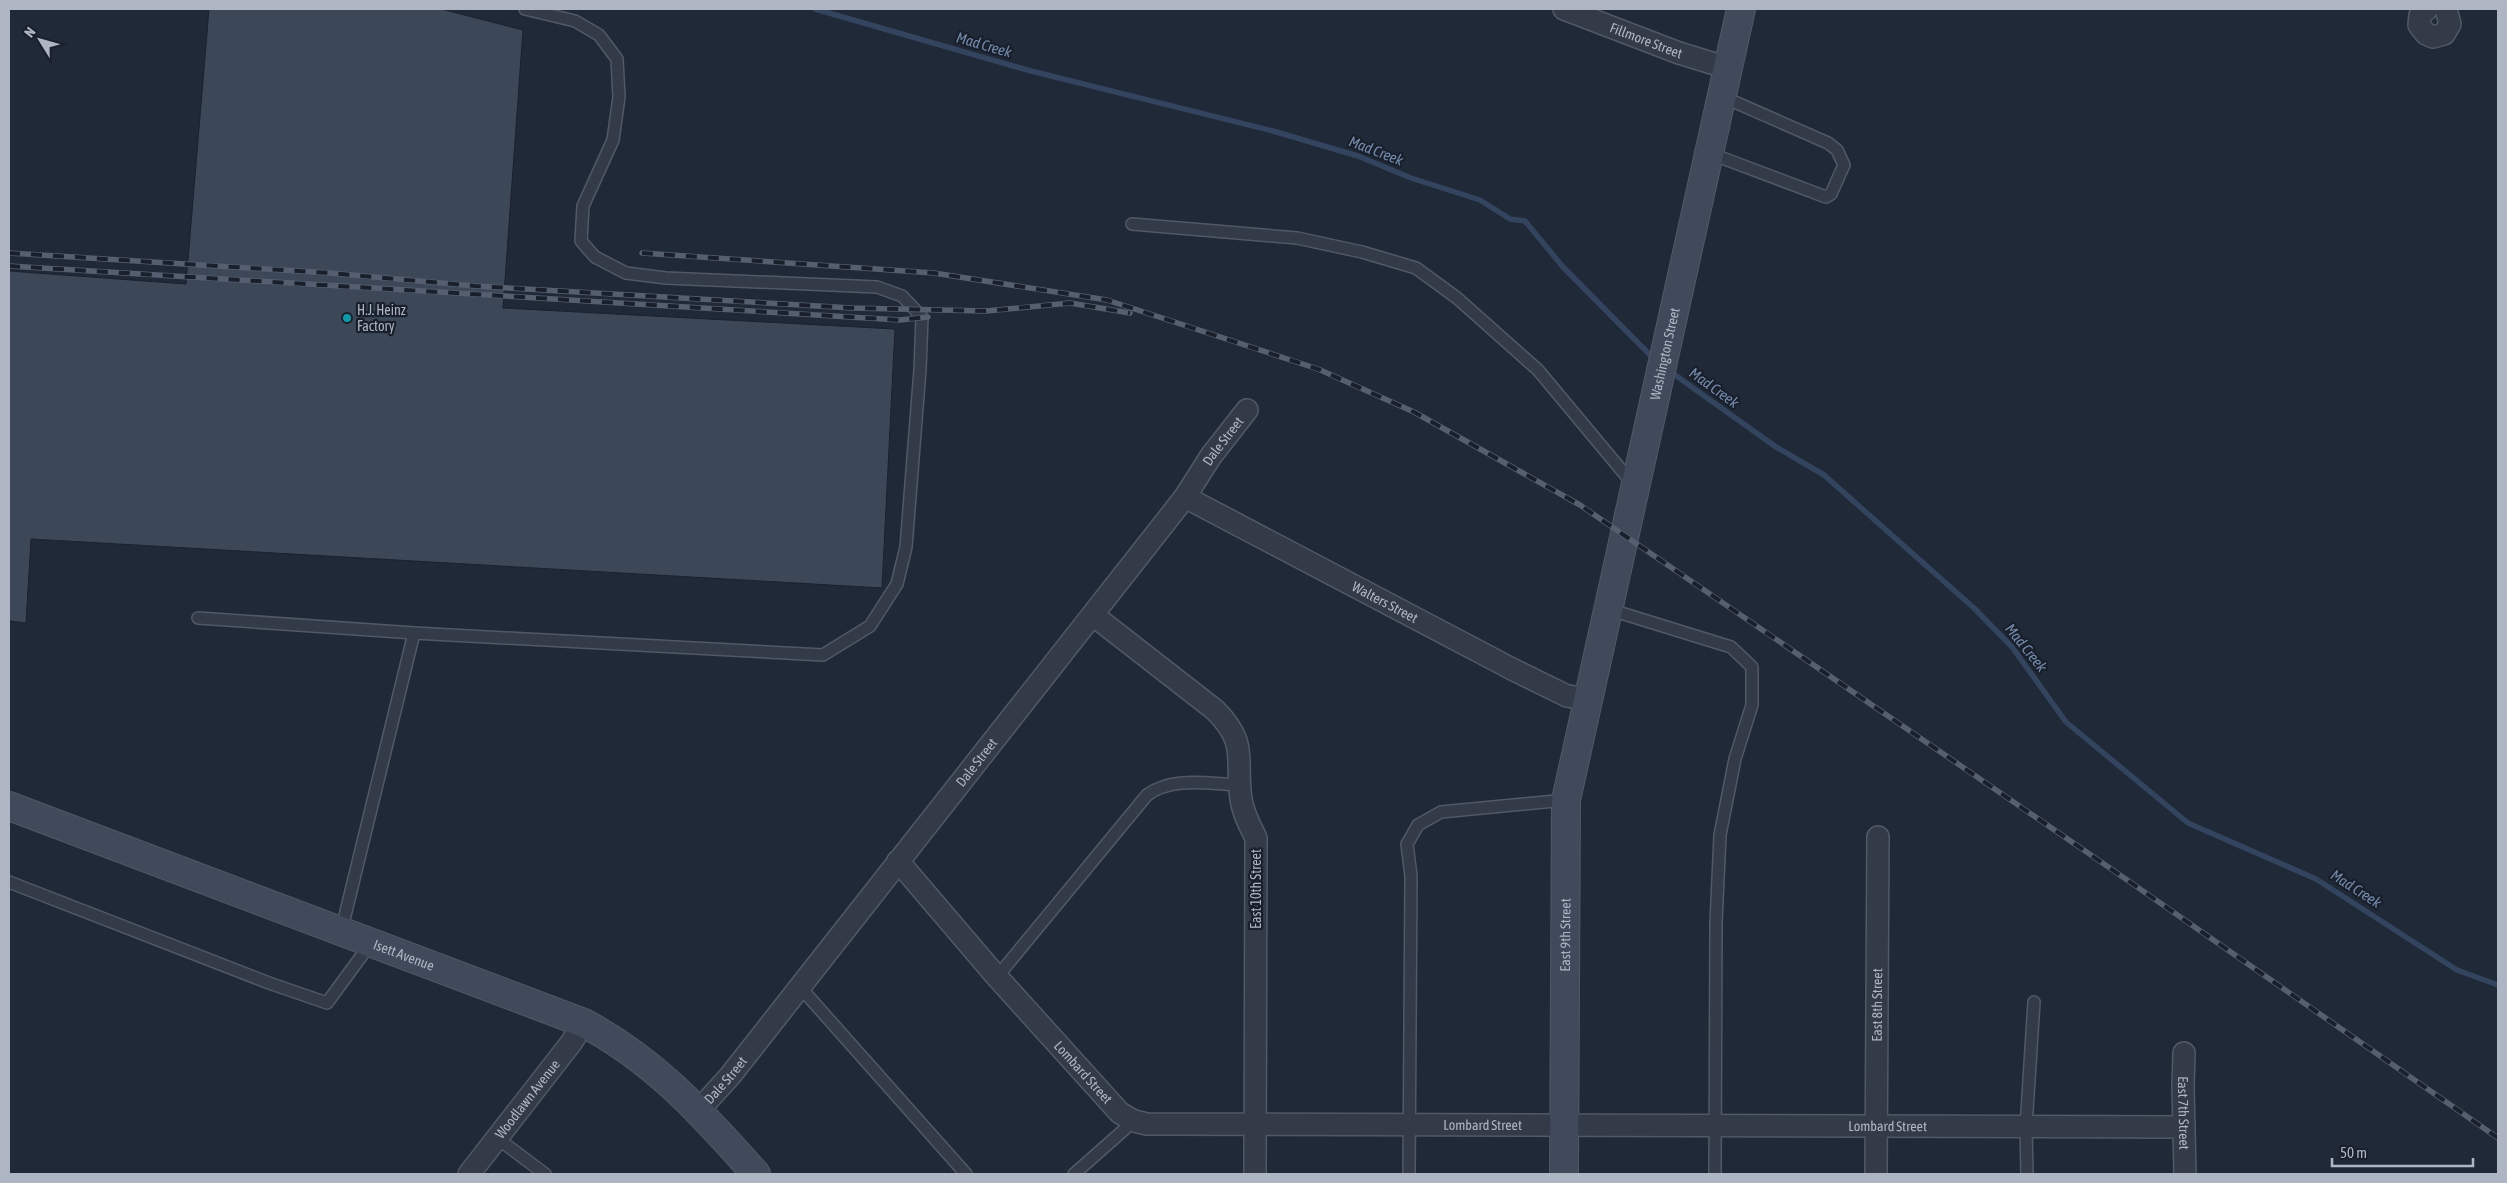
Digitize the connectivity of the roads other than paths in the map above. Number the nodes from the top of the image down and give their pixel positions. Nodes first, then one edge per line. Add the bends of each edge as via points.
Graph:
1 (525, 9) edge
2 (1564, 9) edge
3 (1741, 9) edge
4 (2427, 9) edge
5 (2446, 9) edge
6 (1728, 68) junction
7 (1722, 96) junction
8 (1709, 153) junction
9 (1132, 224) dead end
10 (1247, 410) dead end
11 (1634, 485) junction
12 (1185, 497) junction
13 (1608, 609) junction
14 (1093, 615) junction
15 (198, 618) dead end
16 (414, 633) junction
17 (1588, 699) junction
18 (1240, 786) junction
19 (1566, 800) junction
20 (9, 806) edge
21 (1878, 837) dead end
22 (898, 861) junction
23 (9, 882) edge
24 (341, 932) junction
25 (371, 943) junction
26 (997, 977) junction
27 (800, 988) junction
28 (2034, 1002) dead end
29 (584, 1023) junction
30 (2184, 1053) dead end
31 (699, 1110) junction
32 (1134, 1121) junction
33 (1254, 1124) junction
34 (1409, 1124) junction
35 (1565, 1126) junction
36 (1714, 1126) junction
37 (1876, 1127) junction
38 (2026, 1127) junction
39 (2184, 1127) junction
40 (497, 1138) junction
41 (469, 1174) edge
42 (544, 1174) edge
43 (756, 1174) edge
44 (966, 1174) edge
45 (1074, 1174) edge
46 (1254, 1174) edge
47 (1409, 1174) edge
48 (1564, 1174) edge
49 (1715, 1174) edge
50 (1876, 1174) edge
51 (2026, 1174) edge
52 (2186, 1174) edge

1 - 16 lane via 575,21 599,36 617,59 619,97 613,140 583,206 581,241 595,257 626,272 666,278 877,288 902,296 922,317 906,547 897,584 870,626 823,655
2 - 6 street, Fillmore Street
3 - 6 main road, Washington Street
4 - 5 street via 2420,15 2418,25 2433,37 2444,34 2450,24
6 - 7 main road, Washington Street
7 - 8 main road, Washington Street
7 - 8 lane via 1828,143 1837,150 1844,165 1831,194 1826,197
8 - 11 main road, Washington Street
9 - 11 lane via 1296,238 1416,268 1457,298 1538,370
10 - 12 street, Dale Street via 1211,456
11 - 13 main road, Washington Street via 1626,536
12 - 14 street, Dale Street
12 - 17 street, Walters Street via 1520,673 1567,696
13 - 17 main road, Washington Street
13 - 36 lane via 1731,647 1752,667 1752,705 1735,759 1720,835
14 - 18 street, East 10th Street via 1228,723 1240,751
14 - 22 street, Dale Street
15 - 16 lane
16 - 24 lane
17 - 19 main road, East 9th Street
18 - 26 lane via 1180,783 1158,787 1147,795
18 - 33 street, East 10th Street via 1246,818 1256,838
19 - 34 lane via 1441,812 1418,825 1407,844 1412,876
19 - 35 main road, East 9th Street
20 - 24 main road, Isett Avenue
21 - 37 street, East 8th Street
22 - 26 street, Lombard Street
22 - 27 street, Dale Street
23 - 25 lane via 327,1003
24 - 25 main road, Isett Avenue
25 - 29 main road, Isett Avenue
26 - 32 street, Lombard Street via 1120,1113
27 - 31 street, Dale Street
27 - 44 lane
28 - 38 lane
29 - 31 main road, Isett Avenue via 617,1041 662,1074
29 - 40 street, Woodlawn Avenue
30 - 39 street, East 7th Street
31 - 43 main road, Isett Avenue
32 - 33 street, Lombard Street via 1147,1124
32 - 45 lane
33 - 34 street, Lombard Street
33 - 46 street, East 10th Street
34 - 35 street, Lombard Street
34 - 47 lane
35 - 36 street, Lombard Street
35 - 48 main road, East 9th Street
36 - 37 street, Lombard Street
36 - 49 lane
37 - 38 street, Lombard Street
37 - 50 street, East 8th Street
38 - 39 street, Lombard Street
38 - 51 lane
39 - 52 street, East 7th Street
40 - 41 street, Woodlawn Avenue
40 - 42 lane

